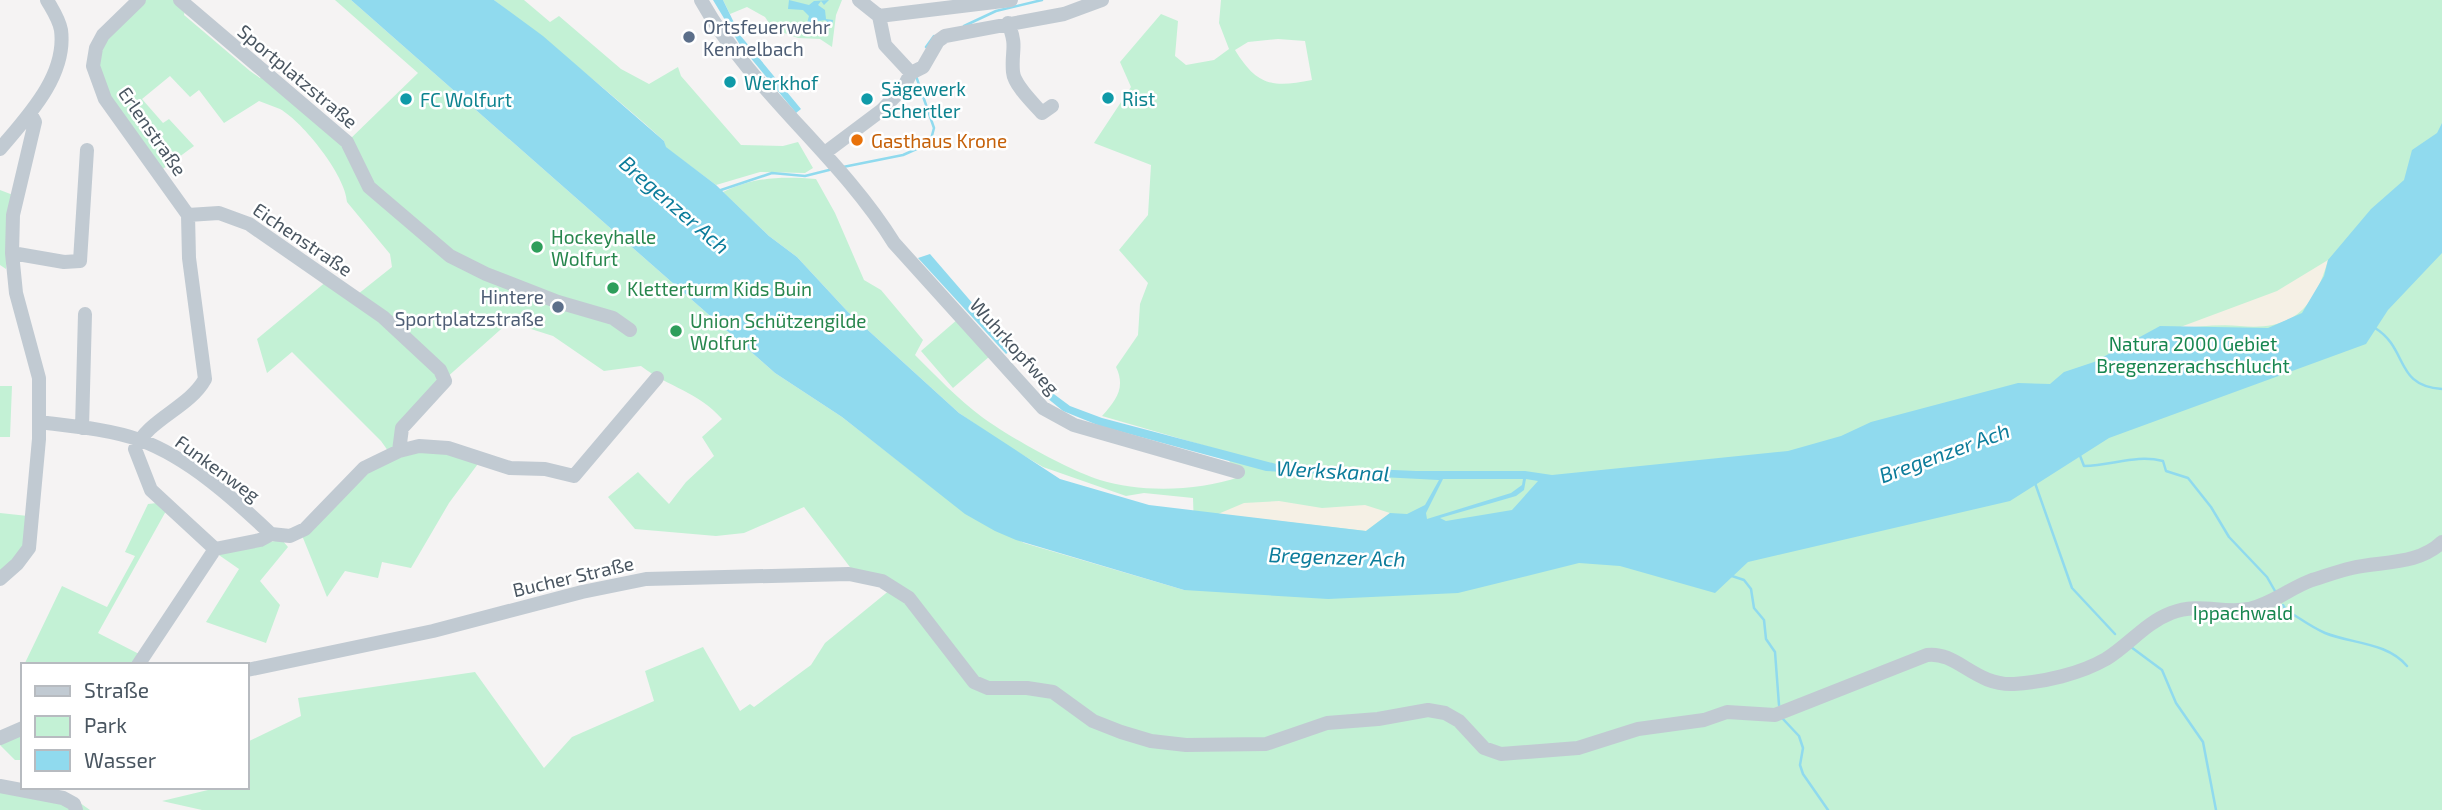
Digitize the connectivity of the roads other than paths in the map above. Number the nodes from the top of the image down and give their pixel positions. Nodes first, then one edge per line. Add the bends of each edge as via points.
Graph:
1 (47, 0) edge
2 (139, 0) edge
3 (180, 0) edge
4 (701, 0) edge
5 (859, 0) edge
6 (1011, 0) edge
7 (1101, 0) edge
8 (988, 12) edge
9 (879, 16) junction
10 (1008, 23) junction
11 (915, 72) junction
12 (1052, 106) dead end
13 (30, 113) junction
14 (0, 149) edge
15 (87, 150) dead end
16 (834, 163) junction
17 (188, 215) junction
18 (12, 253) junction
19 (85, 314) dead end
20 (630, 330) dead end
21 (657, 378) dead end
22 (39, 422) junction
23 (82, 428) junction
24 (139, 440) junction
25 (399, 451) junction
26 (1238, 472) dead end
27 (271, 534) junction
28 (2442, 541) edge
29 (215, 549) junction
30 (0, 579) edge
31 (139, 663) edge
32 (248, 670) edge
33 (21, 730) edge
34 (0, 738) edge
35 (0, 786) edge
36 (76, 810) edge

1 - 13 street via 61,30 60,49 44,92
2 - 17 street, Erlenstraße via 103,35 93,66 105,99
3 - 20 street, Sportplatzstraße via 347,142 369,187 450,256 558,302 613,318
4 - 16 street, Wuhrkopfweg via 729,47
5 - 9 street
6 - 8 street
7 - 10 street via 1065,14
8 - 9 street via 955,5
8 - 10 street
8 - 11 street via 938,41
9 - 11 street via 885,45
10 - 12 street via 1015,40 1016,80 1041,113
11 - 16 street
13 - 14 street
13 - 18 street via 36,122 13,215
15 - 18 street via 80,261
16 - 26 street, Wuhrkopfweg via 910,262 1052,415 1161,453
17 - 24 street via 205,379
17 - 25 street, Eichenstraße via 219,214 249,224 383,317 440,370 445,381 402,428
18 - 22 street via 16,293 37,364
19 - 23 street
21 - 25 street via 574,476 509,468 447,448 419,446
22 - 23 street, Funkenweg
22 - 30 street via 29,548
23 - 24 street, Funkenweg
24 - 27 street, Funkenweg via 177,458 240,504
24 - 29 street via 135,449 150,490
25 - 27 street via 364,468 305,529 290,536
27 - 29 street
28 - 32 street, Bucher Straße via 2412,559 2352,568 2250,608 2194,606 2170,613 2145,626 2107,658 2038,681 1996,684 1967,672 1943,654 1927,654 1776,715 1727,712 1704,720 1638,729 1578,748 1501,754 1483,748 1452,717 1428,710 1327,723 1266,744 1151,741 1093,721 1053,692 988,688 974,682 909,598 882,581 849,574 662,577
29 - 31 street
33 - 34 street
35 - 36 street via 63,798

